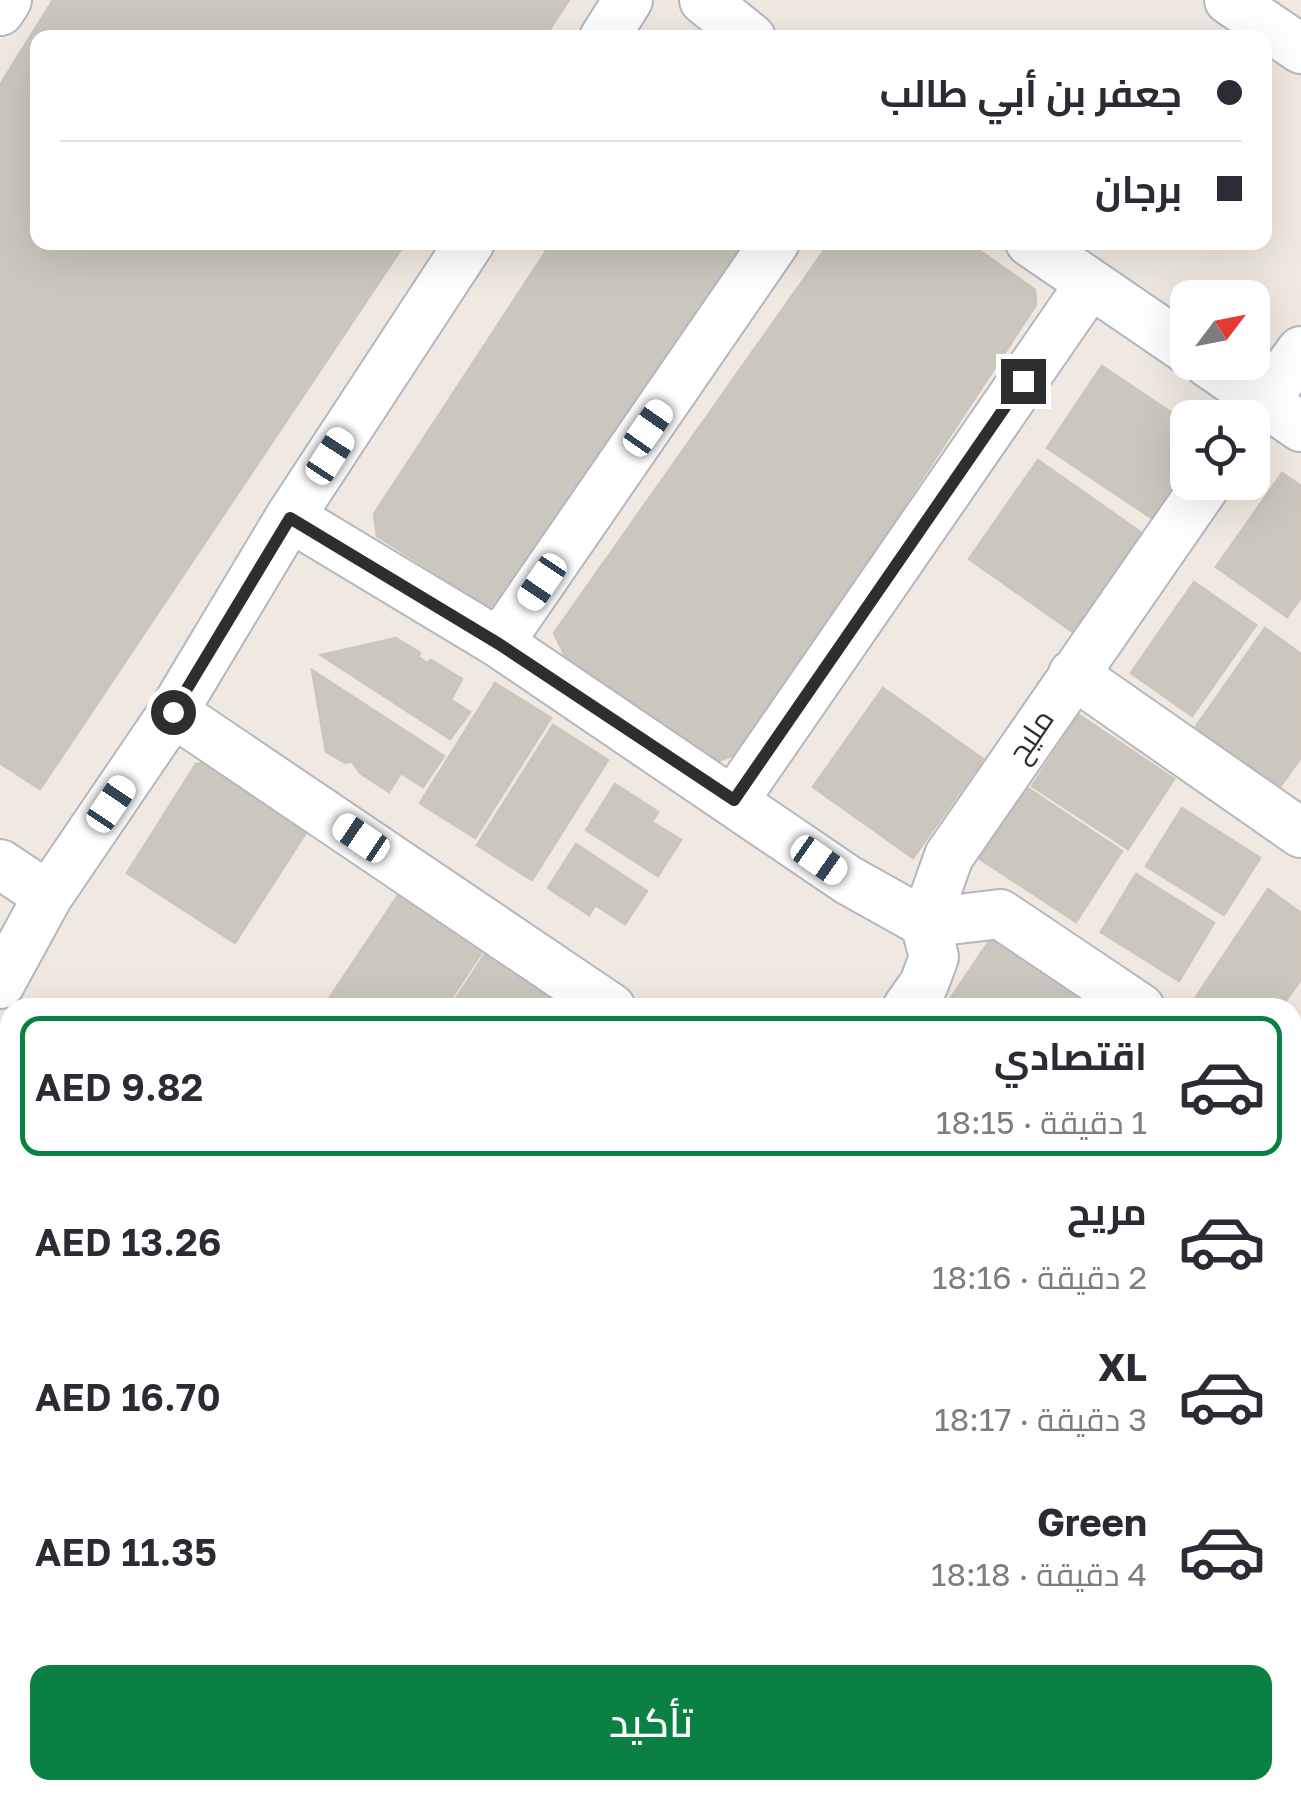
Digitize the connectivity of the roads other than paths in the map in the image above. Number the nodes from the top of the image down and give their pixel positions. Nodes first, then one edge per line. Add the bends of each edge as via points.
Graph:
1 (7, 0) edge
2 (628, 0) edge
3 (704, 0) edge
4 (1229, 0) edge
5 (0, 11) edge
6 (609, 30) edge
7 (741, 30) edge
8 (1301, 49) edge
9 (465, 250) edge
10 (770, 250) edge
11 (1041, 250) edge
12 (1090, 284) junction
13 (1170, 338) edge
14 (1301, 351) edge
15 (1228, 380) edge
16 (1273, 416) edge
17 (1195, 500) edge
18 (290, 518) junction
19 (499, 644) junction
20 (1073, 674) junction
21 (173, 712) junction
22 (734, 800) junction
23 (1301, 833) edge
24 (0, 864) edge
25 (48, 896) junction
26 (925, 923) junction
27 (0, 984) edge
28 (597, 998) edge
29 (914, 998) edge
30 (1125, 998) edge

1 - 5 street
2 - 6 street
3 - 7 street
4 - 8 street
9 - 18 street
10 - 19 street
11 - 12 street
12 - 13 street
12 - 22 street
14 - 16 street
15 - 16 street
17 - 20 street, مليح
18 - 19 street
18 - 21 street
19 - 22 street
20 - 23 street
20 - 26 street, مليح via 949,856
21 - 25 street
21 - 28 street
22 - 26 street via 848,880
24 - 25 street
25 - 27 street
26 - 29 street, مليح via 934,957
26 - 30 street via 1000,914

